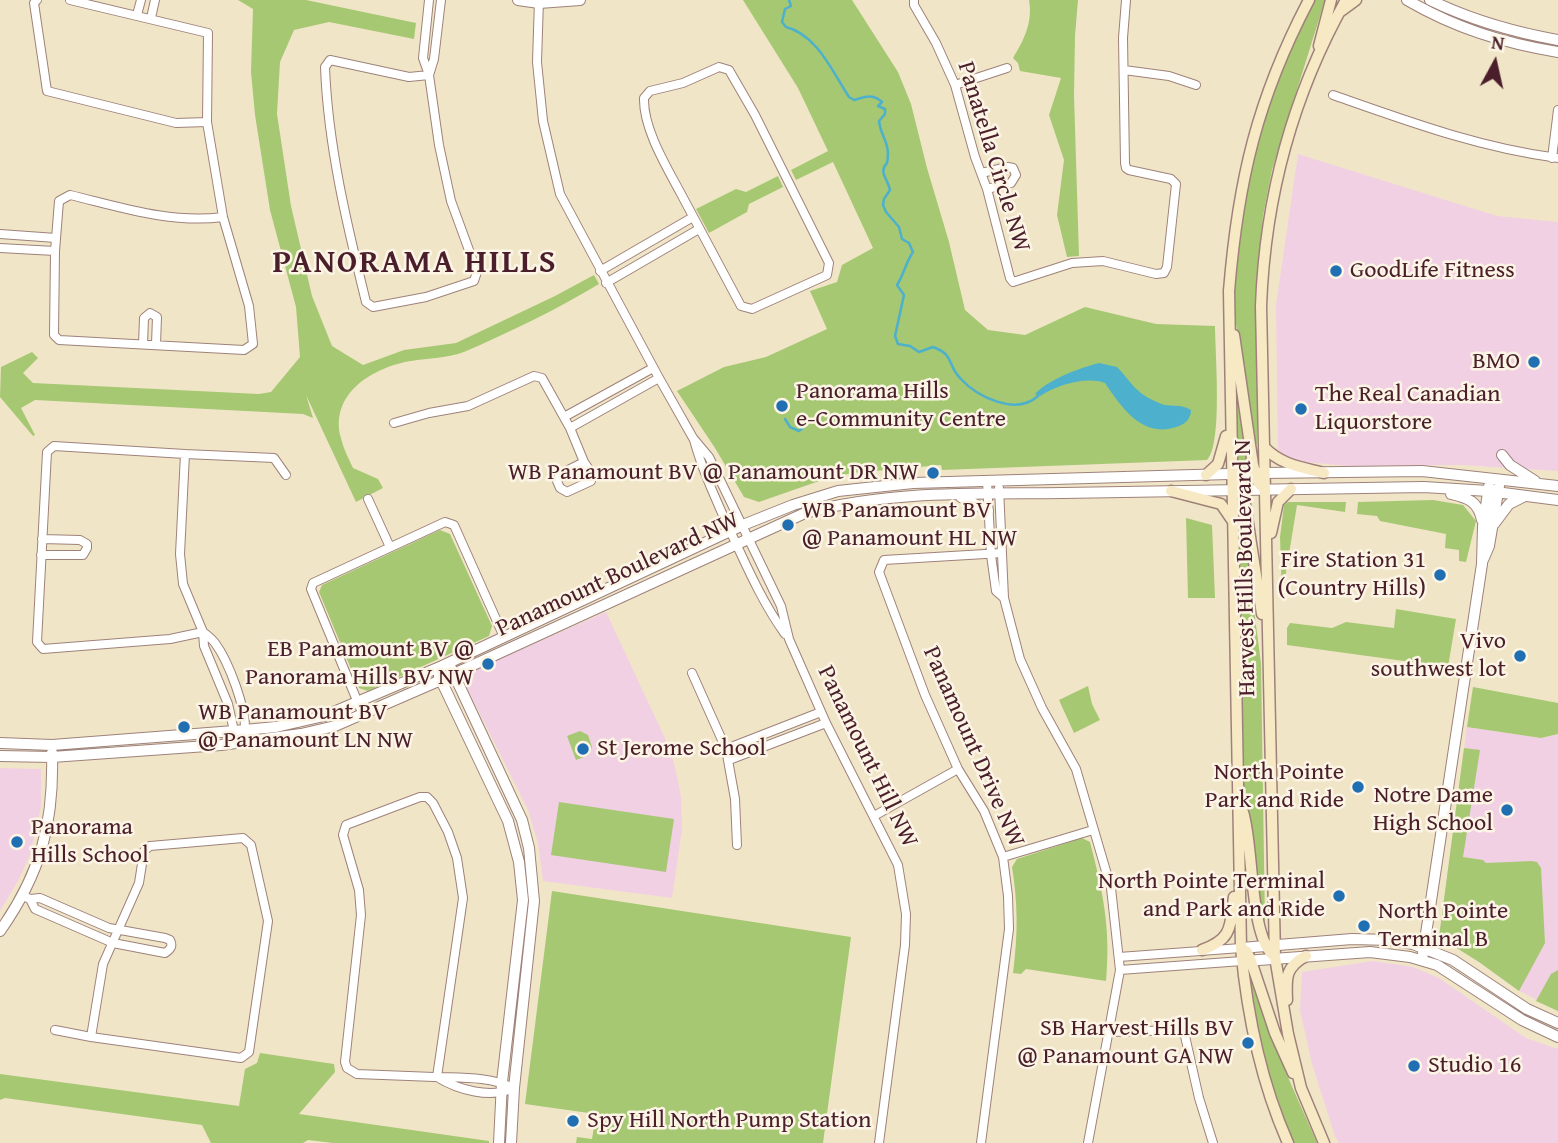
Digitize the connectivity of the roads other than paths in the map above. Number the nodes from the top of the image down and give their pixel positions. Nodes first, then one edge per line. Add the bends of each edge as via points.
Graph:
1 (37, 0) edge
2 (70, 0) edge
3 (141, 0) edge
4 (155, 0) edge
5 (429, 0) edge
6 (441, 0) edge
7 (518, 0) edge
8 (580, 0) edge
9 (914, 0) edge
10 (1126, 0) edge
11 (1309, 0) edge
12 (1331, 0) edge
13 (1346, 0) edge
14 (1356, 0) edge
15 (1407, 0) edge
16 (1430, 0) edge
17 (539, 2) edge
18 (1339, 13) junction
19 (137, 15) junction
20 (151, 18) junction
21 (1558, 40) edge
22 (1558, 52) edge
23 (1315, 63) junction
24 (1007, 68) dead end
25 (1124, 70) junction
26 (429, 75) junction
27 (955, 85) junction
28 (1196, 85) dead end
29 (1333, 95) dead end
30 (1558, 110) edge
31 (207, 122) junction
32 (1555, 158) edge
33 (981, 173) junction
34 (987, 189) junction
35 (223, 217) junction
36 (693, 217) junction
37 (699, 229) junction
38 (0, 234) edge
39 (55, 238) junction
40 (0, 248) edge
41 (55, 251) junction
42 (600, 271) junction
43 (606, 283) junction
44 (1230, 305) junction
45 (143, 344) junction
46 (156, 344) junction
47 (653, 368) junction
48 (659, 378) junction
49 (1230, 413) junction
50 (394, 423) dead end
51 (567, 423) junction
52 (693, 438) junction
53 (1264, 447) junction
54 (185, 454) junction
55 (1502, 455) dead end
56 (584, 462) dead end
57 (1260, 473) junction
58 (1324, 473) junction
59 (286, 475) dead end
60 (1206, 475) junction
61 (1232, 475) junction
62 (1495, 479) junction
63 (987, 481) junction
64 (999, 481) junction
65 (1538, 484) junction
66 (1558, 486) edge
67 (1424, 487) junction
68 (1237, 489) junction
69 (1264, 489) junction
70 (1291, 489) junction
71 (1171, 491) junction
72 (1493, 492) junction
73 (988, 494) junction
74 (1000, 494) junction
75 (954, 495) junction
76 (1526, 496) junction
77 (368, 499) dead end
78 (1558, 500) edge
79 (988, 511) junction
80 (1233, 522) junction
81 (743, 525) junction
82 (1487, 527) junction
83 (731, 531) junction
84 (42, 538) junction
85 (748, 538) junction
86 (736, 544) junction
87 (390, 547) junction
88 (1002, 553) junction
89 (41, 555) junction
90 (991, 555) junction
91 (1267, 577) junction
92 (1004, 598) junction
93 (583, 600) junction
94 (589, 612) junction
95 (203, 632) junction
96 (504, 637) junction
97 (789, 639) junction
98 (509, 649) junction
99 (1269, 654) junction
100 (448, 663) junction
101 (436, 669) junction
102 (692, 673) dead end
103 (454, 674) junction
104 (441, 680) junction
105 (358, 702) junction
106 (821, 712) junction
107 (363, 715) junction
108 (826, 723) junction
109 (246, 729) junction
110 (233, 731) junction
111 (242, 742) junction
112 (0, 743) edge
113 (52, 745) junction
114 (726, 749) junction
115 (0, 756) edge
116 (52, 757) junction
117 (729, 760) junction
118 (958, 769) junction
119 (1239, 800) junction
120 (874, 816) junction
121 (1093, 830) junction
122 (737, 845) dead end
123 (1003, 857) junction
124 (1238, 873) junction
125 (27, 897) junction
126 (120, 929) junction
127 (0, 931) edge
128 (113, 943) junction
129 (1270, 945) junction
130 (1241, 948) junction
131 (1425, 948) junction
132 (1202, 950) junction
133 (1306, 956) junction
134 (1119, 957) junction
135 (1275, 957) junction
136 (1422, 960) junction
137 (1247, 961) junction
138 (1120, 970) junction
139 (1558, 1023) edge
140 (55, 1030) dead end
141 (1109, 1032) junction
142 (1288, 1034) junction
143 (91, 1037) junction
144 (1558, 1037) edge
145 (437, 1077) junction
146 (502, 1082) junction
147 (513, 1088) junction
148 (1301, 1088) junction
149 (501, 1094) junction
150 (499, 1143) edge
151 (511, 1143) edge
152 (879, 1143) edge
153 (981, 1143) edge
154 (1088, 1143) edge
155 (1213, 1143) edge
156 (1288, 1143) edge
157 (1324, 1143) edge

1 - 31 street via 47,91 176,123
2 - 19 street
3 - 19 street
4 - 20 street
5 - 26 street via 423,58
6 - 26 street
7 - 17 street
8 - 17 street
9 - 27 street, Panatella Circle NW
10 - 25 street, Panatella Circle NW
11 - 44 main road, Harvest Hills Boulevard N via 1283,50 1255,126 1238,208
12 - 23 main road
13 - 18 main road, Harvest Hills Boulevard N
14 - 18 main road
15 - 22 street via 1458,27
16 - 21 street via 1498,27
17 - 42 street, Panamount Hill NW via 537,62 543,121 560,194
18 - 23 main road, Harvest Hills Boulevard N
19 - 20 street
20 - 31 street via 208,33
23 - 53 main road, Harvest Hills Boulevard N via 1289,131 1266,232
24 - 27 street
25 - 28 street
25 - 34 street, Panatella Circle NW via 1126,168 1176,184 1164,273 1103,261 1072,262 1013,282
26 - 26 street via 408,77 330,60 325,67 348,229 366,302 373,307 426,297 474,281 477,272 451,201
27 - 33 street, Panatella Circle NW
29 - 32 street via 1442,133
30 - 32 street
31 - 35 street
33 - 34 street, Panatella Circle NW
33 - 34 street via 1009,167 1015,172 1011,183
35 - 39 street via 163,216 70,195 59,201
35 - 46 street via 249,306 253,344 244,350
36 - 37 street
36 - 37 street via 660,154 644,98 650,91 684,83 719,67 729,70 755,115 829,263 827,275 752,309 741,306
36 - 42 street
37 - 43 street
38 - 39 street
39 - 41 street
40 - 41 street
41 - 45 street via 54,335 59,340
42 - 43 street, Panamount Hill NW
43 - 47 street, Panamount Hill NW
44 - 49 main road, Harvest Hills Boulevard N
44 - 57 main road
45 - 46 street
45 - 46 street via 144,318 150,313 157,317
47 - 48 street, Panamount Hill NW
47 - 51 street
48 - 51 street
48 - 52 street, Panamount Hill NW
49 - 60 main road via 1220,458
49 - 61 main road, Harvest Hills Boulevard N
50 - 51 street via 468,406 534,376 542,378
51 - 56 street
52 - 81 street, Panamount Hill NW via 709,457
52 - 83 street, Panamount Hill NW
53 - 57 main road, Harvest Hills Boulevard N
53 - 58 main road via 1284,463
54 - 59 street via 274,458
54 - 84 street via 54,446 47,452
54 - 95 street via 183,584
55 - 65 street
57 - 58 street, Panamount Boulevard NW
57 - 61 street, Panamount Boulevard NW
57 - 69 main road via 1258,482
58 - 62 street, Panamount Boulevard NW via 1422,471
60 - 61 street, Panamount Boulevard NW
60 - 64 street, Panamount Boulevard NW
61 - 68 main road, Harvest Hills Boulevard N
62 - 65 street, Panamount Boulevard NW
62 - 72 street
63 - 64 street, Panamount Boulevard NW
63 - 73 street
63 - 81 street, Panamount Boulevard NW via 838,491
64 - 74 street
65 - 66 street, Panamount Boulevard NW
67 - 70 street, Panamount Boulevard NW
67 - 72 street
67 - 82 street via 1468,498
68 - 69 street, Panamount Boulevard NW
68 - 71 street, Panamount Boulevard NW
68 - 80 main road, Harvest Hills Boulevard N
68 - 99 main road via 1244,498
69 - 70 street, Panamount Boulevard NW
69 - 91 main road, Harvest Hills Boulevard N
70 - 91 main road via 1275,510
71 - 74 street, Panamount Boulevard NW
71 - 80 main road via 1221,504
72 - 76 street
72 - 82 street
73 - 74 street, Panamount Boulevard NW
73 - 75 street, Panamount Boulevard NW
73 - 79 street
74 - 88 street
75 - 79 street
75 - 85 street, Panamount Boulevard NW via 838,504 804,513
76 - 78 street
76 - 82 street via 1509,504
77 - 87 street
79 - 90 street
80 - 119 main road, Harvest Hills Boulevard N
81 - 83 street, Panamount Boulevard NW
81 - 85 street, Panamount Hill NW
82 - 131 street via 1489,546 1482,564
83 - 86 street, Panamount Hill NW
83 - 93 street, Panamount Boulevard NW
84 - 89 street
84 - 89 street via 80,540 87,548 83,555
85 - 86 street, Panamount Boulevard NW
85 - 97 street, Panamount Hill NW via 781,606
86 - 94 street, Panamount Boulevard NW
86 - 97 street, Panamount Hill NW via 767,609
87 - 96 street via 445,522 454,525
87 - 105 street via 313,583 310,589
88 - 90 street, Panamount Drive NW
88 - 92 street
89 - 95 street via 37,642 43,649
90 - 92 street via 996,592
90 - 118 street, Panamount Drive NW via 884,560 879,572
91 - 99 main road, Harvest Hills Boulevard N
92 - 121 street via 1020,659 1076,769
93 - 94 street
93 - 96 street, Panamount Boulevard NW
94 - 98 street, Panamount Boulevard NW
95 - 109 street via 215,642 230,672
95 - 110 street
96 - 98 street
96 - 100 street, Panamount Boulevard NW
97 - 106 street, Panamount Hill NW
98 - 103 street, Panamount Boulevard NW
99 - 129 main road, Harvest Hills Boulevard N
100 - 101 street, Panamount Boulevard NW
100 - 103 street
101 - 104 street
101 - 105 street, Panamount Boulevard NW
102 - 114 street
103 - 104 street, Panamount Boulevard NW
103 - 147 street via 522,820 529,848 534,901
104 - 107 street, Panamount Boulevard NW
104 - 146 street via 508,821 519,862 523,900
105 - 107 street
105 - 109 street, Panamount Boulevard NW via 324,716
106 - 108 street, Panamount Hill NW
106 - 114 street
107 - 111 street, Panamount Boulevard NW via 301,734
108 - 117 street
108 - 120 street, Panamount Hill NW
109 - 110 street, Panamount Boulevard NW
109 - 111 street
110 - 111 street
110 - 113 street, Panamount Boulevard NW
111 - 116 street, Panamount Boulevard NW
112 - 113 street, Panamount Boulevard NW
113 - 116 street
114 - 117 street
115 - 116 street, Panamount Boulevard NW
116 - 125 street via 47,835
117 - 122 street
118 - 120 street
118 - 123 street, Panamount Drive NW via 984,810
119 - 124 main road, Harvest Hills Boulevard N
119 - 129 main road via 1246,821 1260,931
120 - 152 street, Panamount Hill NW via 898,865 906,914
121 - 123 street
121 - 134 street via 1111,888
123 - 153 street, Panamount Drive NW via 1009,929
124 - 130 main road, Harvest Hills Boulevard N
124 - 132 main road via 1228,930 1218,945
125 - 126 street
125 - 127 street
125 - 128 street via 35,909
126 - 128 street
126 - 128 street via 165,937 172,945 165,953
126 - 143 street via 139,883 144,851 150,846 248,840 268,922 249,1052 241,1058
128 - 143 street via 103,964
129 - 130 street
129 - 131 street via 1373,938
129 - 135 main road
130 - 132 street
130 - 137 main road, Harvest Hills Boulevard N
131 - 136 street
131 - 139 street
132 - 134 street
133 - 135 street
133 - 136 street via 1370,952
133 - 142 main road via 1292,965 1288,974
134 - 138 street
135 - 137 street
135 - 142 main road
136 - 144 street
137 - 138 street
137 - 148 main road
137 - 156 main road, Harvest Hills Boulevard N via 1253,1027
138 - 141 street
140 - 143 street
141 - 154 street
141 - 155 street via 1179,1030 1185,1035
142 - 148 main road
145 - 145 street via 357,1074 345,1062 362,915 344,835 346,825 420,797 433,803 448,832 463,898
145 - 146 street
145 - 149 street via 453,1087
146 - 147 street
146 - 149 street
147 - 149 street
147 - 151 street
148 - 157 main road
149 - 150 street

